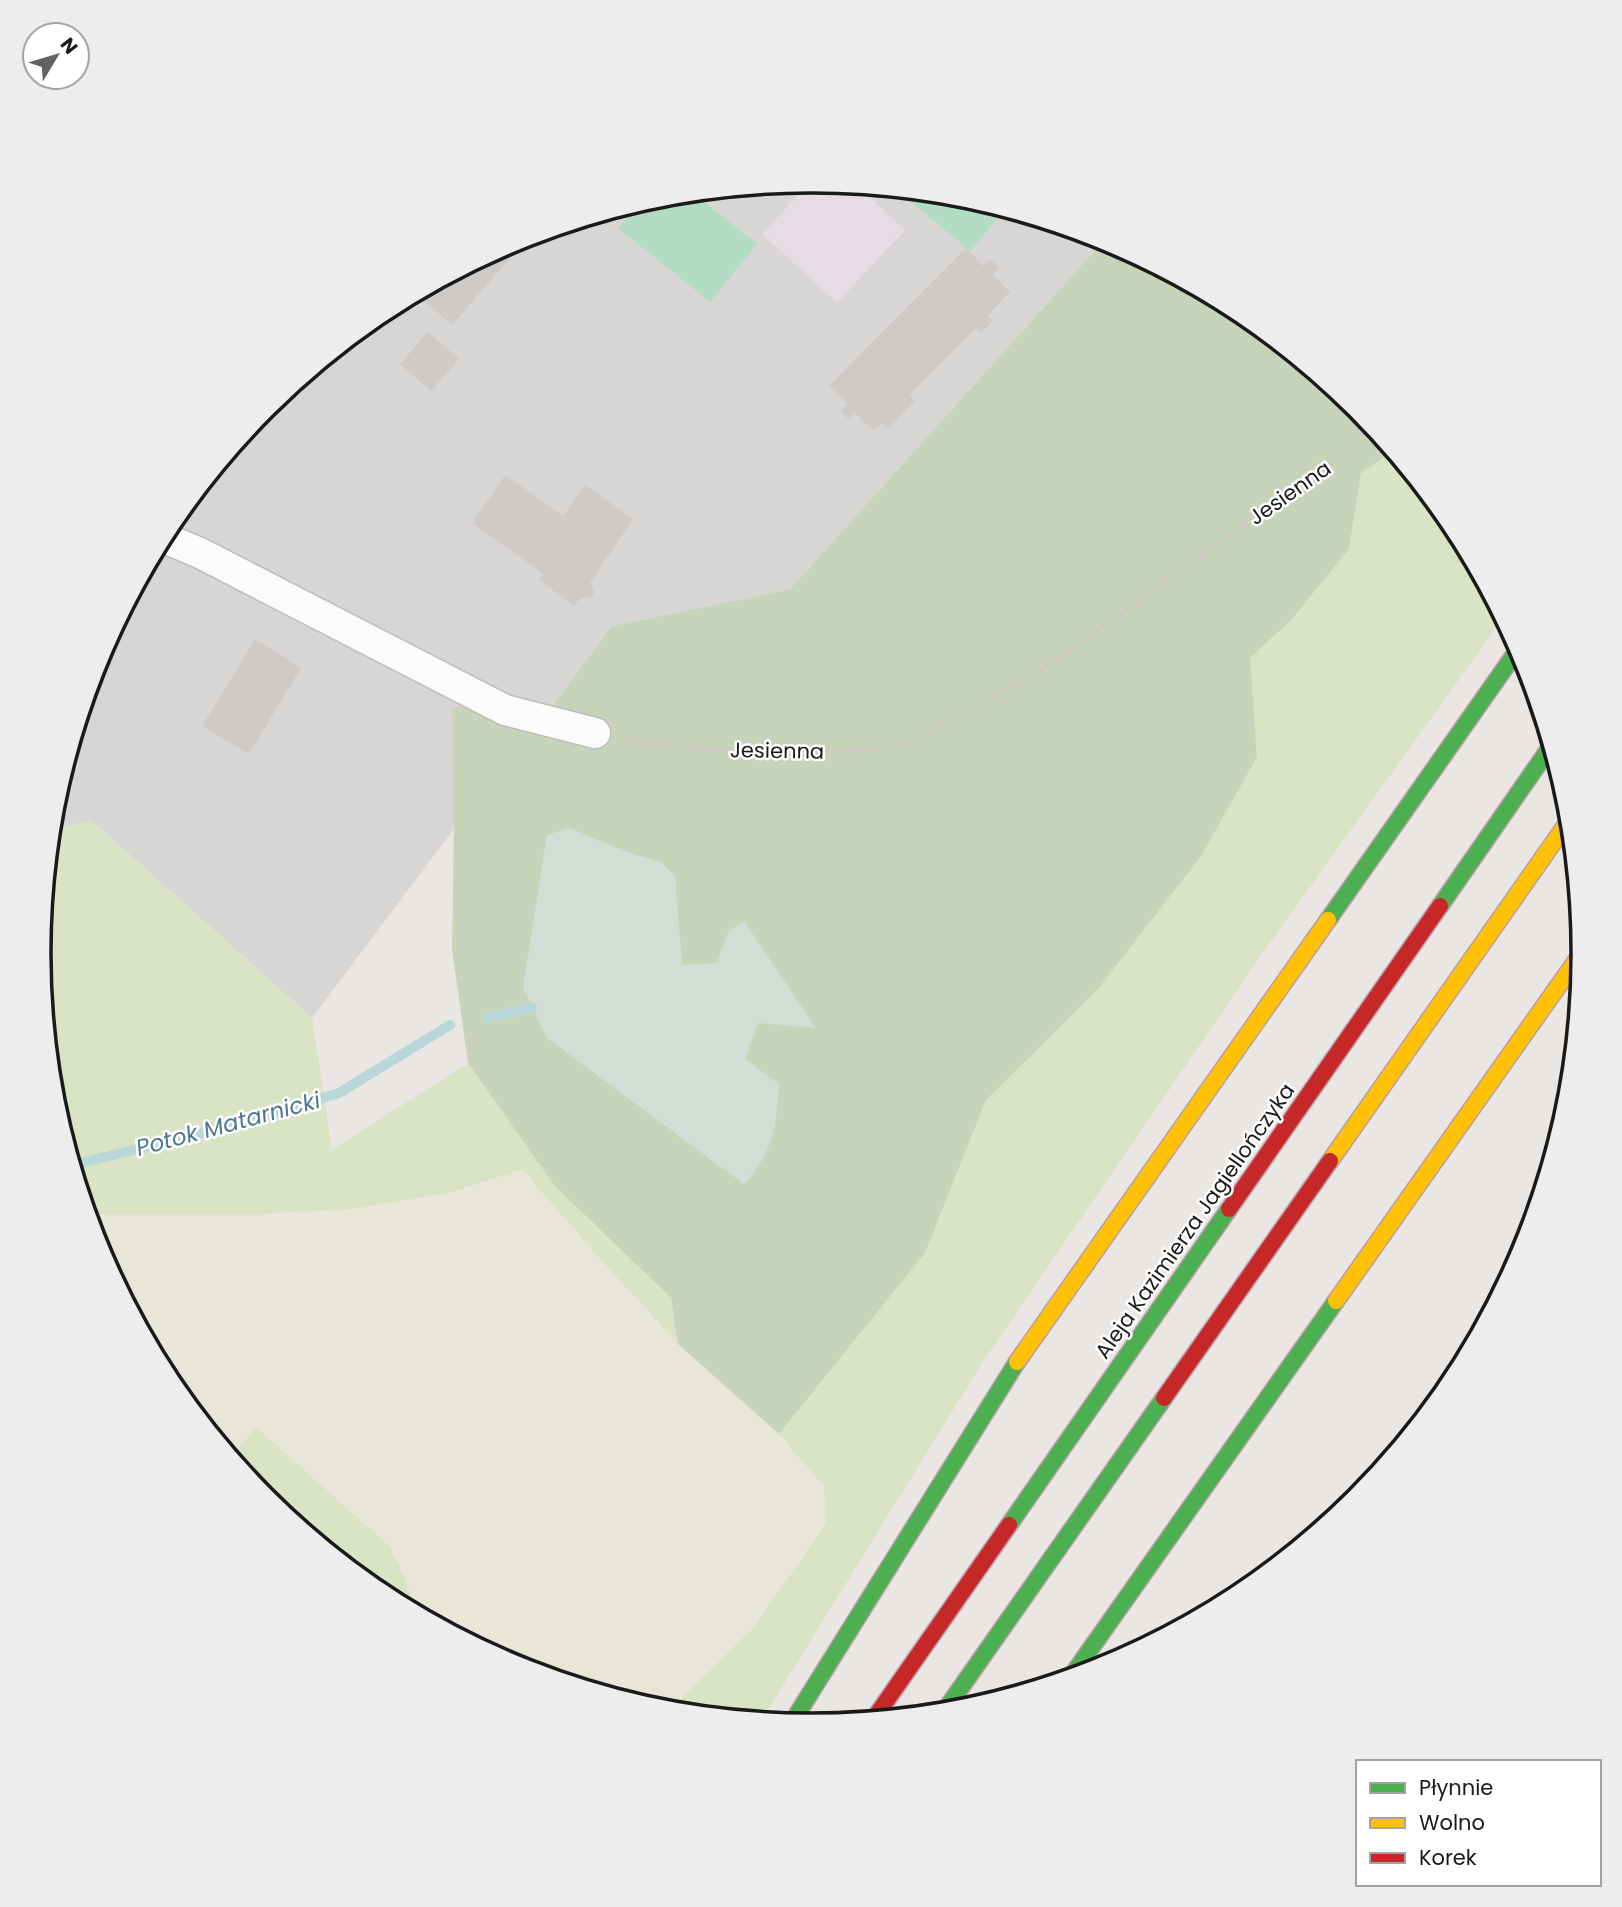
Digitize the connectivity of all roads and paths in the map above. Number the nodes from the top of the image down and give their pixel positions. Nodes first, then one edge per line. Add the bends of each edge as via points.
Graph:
1 (1363, 430) edge
2 (173, 541) edge
3 (1511, 659) edge
4 (595, 733) joint
5 (1545, 755) edge
6 (1561, 831) edge
7 (1571, 968) edge
8 (1080, 1664) edge
9 (952, 1700) edge
10 (880, 1710) edge
11 (798, 1713) edge

1 - 4 path, Jesienna via 1349,451 1039,672 904,744 786,754 667,747
2 - 4 street via 505,710
3 - 11 highway via 999,1388
5 - 10 highway, Aleja Kazimierza Jagiellończyka
6 - 9 highway
7 - 8 highway

